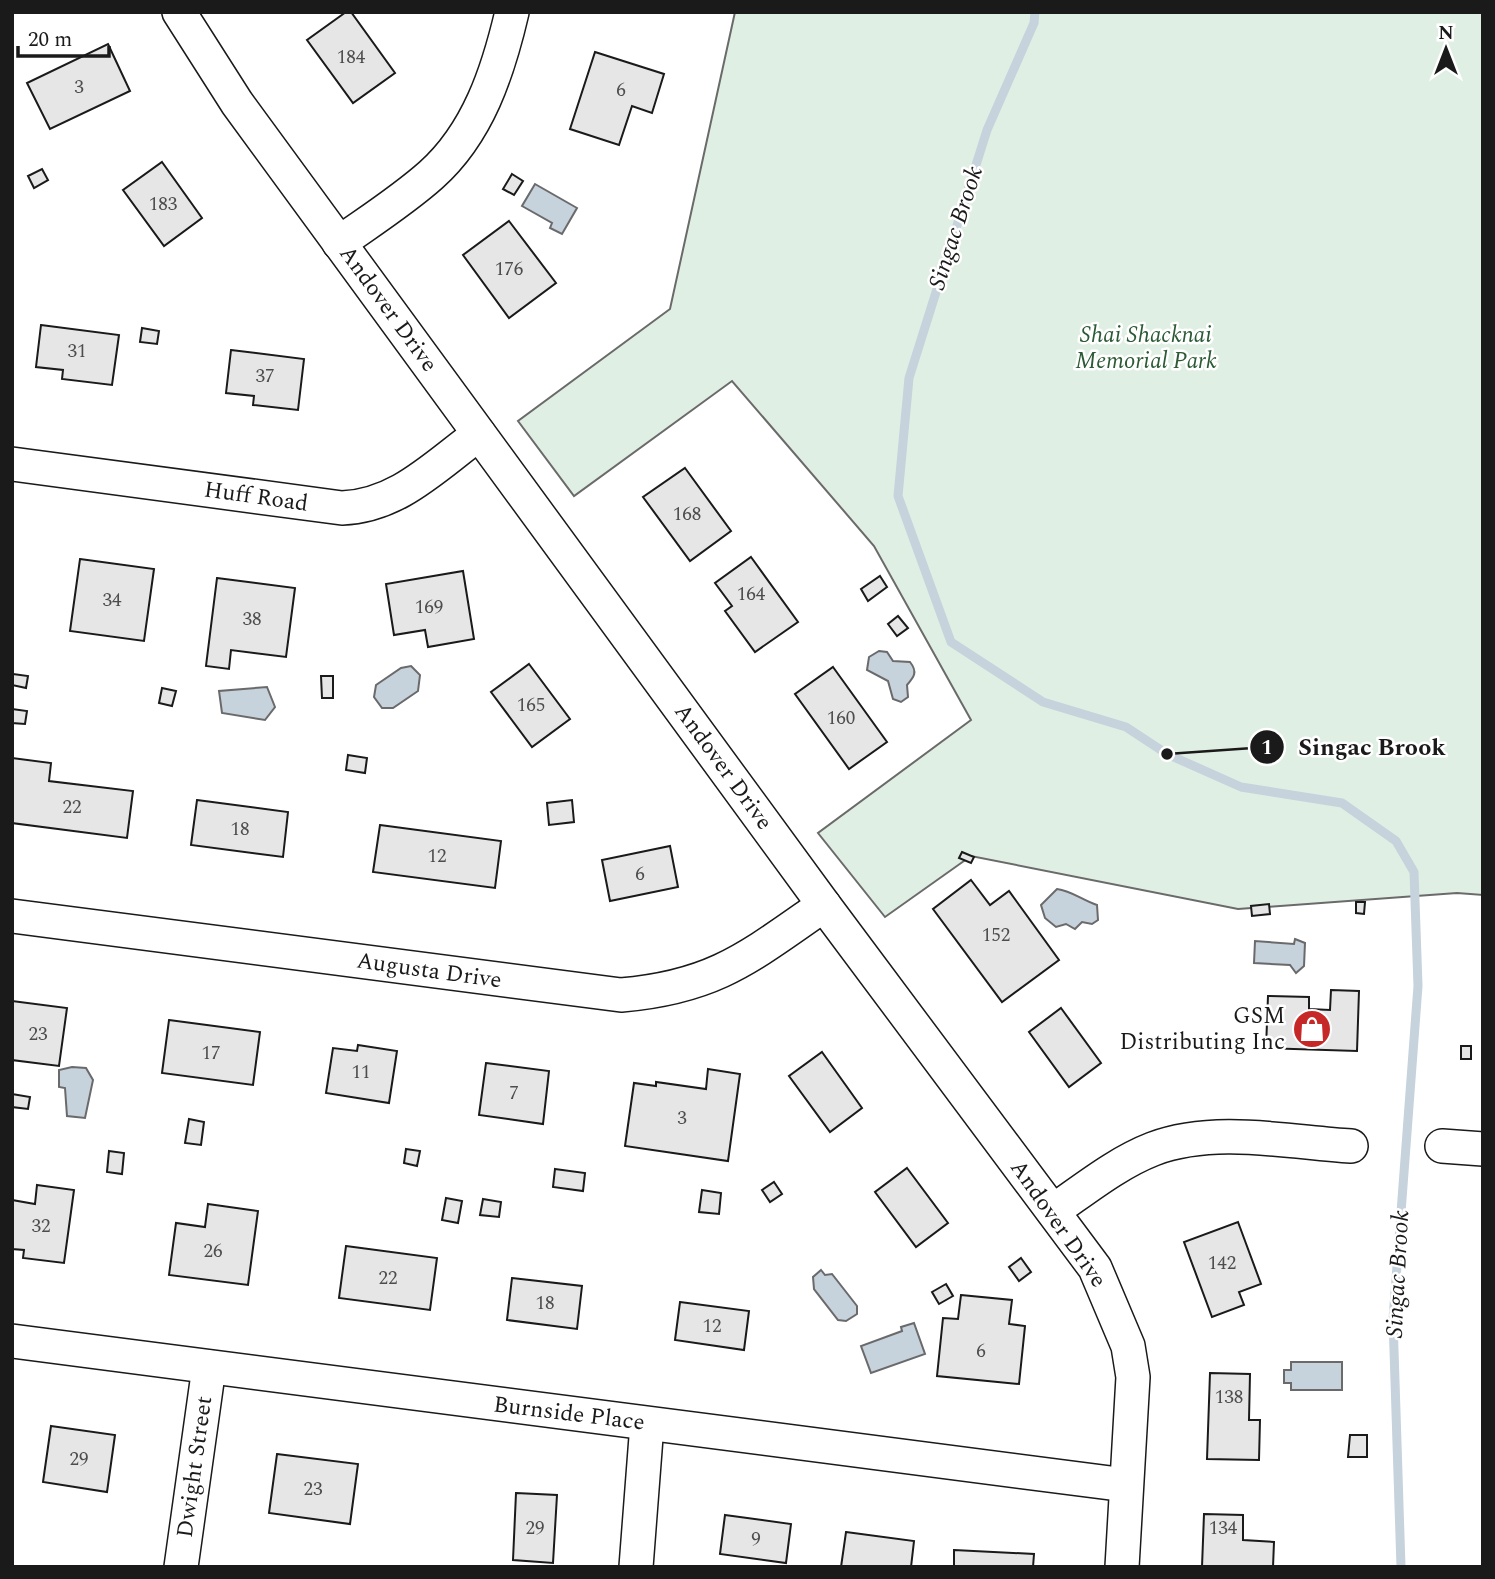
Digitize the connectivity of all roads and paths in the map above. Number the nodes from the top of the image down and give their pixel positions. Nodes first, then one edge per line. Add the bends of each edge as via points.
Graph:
1 (179, 12) edge
2 (512, 12) edge
3 (339, 243) junction
4 (479, 434) junction
5 (12, 464) edge
6 (824, 905) junction
7 (12, 916) edge
8 (1351, 1146) dead end
9 (1442, 1146) dead end
10 (1483, 1149) edge
11 (1053, 1211) junction
12 (12, 1341) edge
13 (209, 1367) junction
14 (647, 1424) junction
15 (1126, 1485) junction
16 (181, 1567) edge
17 (636, 1567) edge
18 (1122, 1567) edge

1 - 3 street, Andover Drive via 237,103
2 - 3 street via 484,102 461,141 433,174
3 - 4 street, Andover Drive
4 - 5 street, Huff Road via 391,498 367,507 342,508
4 - 6 street, Andover Drive
6 - 7 street, Augusta Drive via 743,961 704,980 663,991 621,995
6 - 11 street, Andover Drive
8 - 11 street via 1217,1137 1179,1142 1117,1167
9 - 10 street
11 - 15 street, Andover Drive via 1095,1268 1128,1346 1133,1377
12 - 13 street, Burnside Place
13 - 14 street, Burnside Place
13 - 16 street, Dwight Street
14 - 15 street, Burnside Place
14 - 17 street
15 - 18 street, Andover Drive

